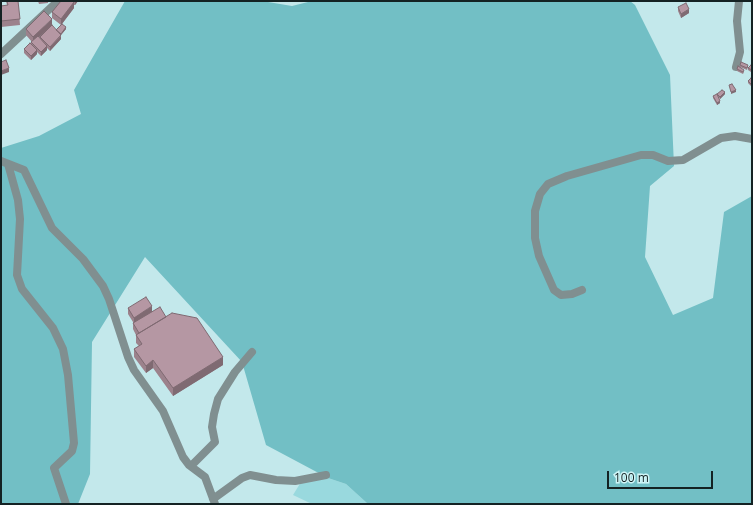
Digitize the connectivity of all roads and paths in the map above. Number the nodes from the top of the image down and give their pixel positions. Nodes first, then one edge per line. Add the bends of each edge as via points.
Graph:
1 (58, 1) edge
2 (739, 1) edge
3 (1, 54) edge
4 (736, 67) edge
5 (752, 139) edge
6 (5, 162) edge
7 (582, 290) dead end
8 (252, 352) dead end
9 (191, 466) junction
10 (326, 475) dead end
11 (214, 502) edge
12 (66, 504) edge

1 - 3 street
2 - 4 street via 737,21 740,52
5 - 7 street via 735,136 721,138 683,160 668,161 653,155 641,155 548,184 540,194 535,211 535,238 539,256 554,290 561,295
6 - 9 street via 24,170 52,228 83,259 103,286 134,370 162,410 183,457
6 - 12 street via 18,200 20,219 17,275 22,289 54,328 63,349 68,375 74,443 72,450 54,468
8 - 9 street via 235,372 218,399 212,427 214,442
9 - 11 street via 205,477
10 - 11 street via 295,481 250,475 242,478

